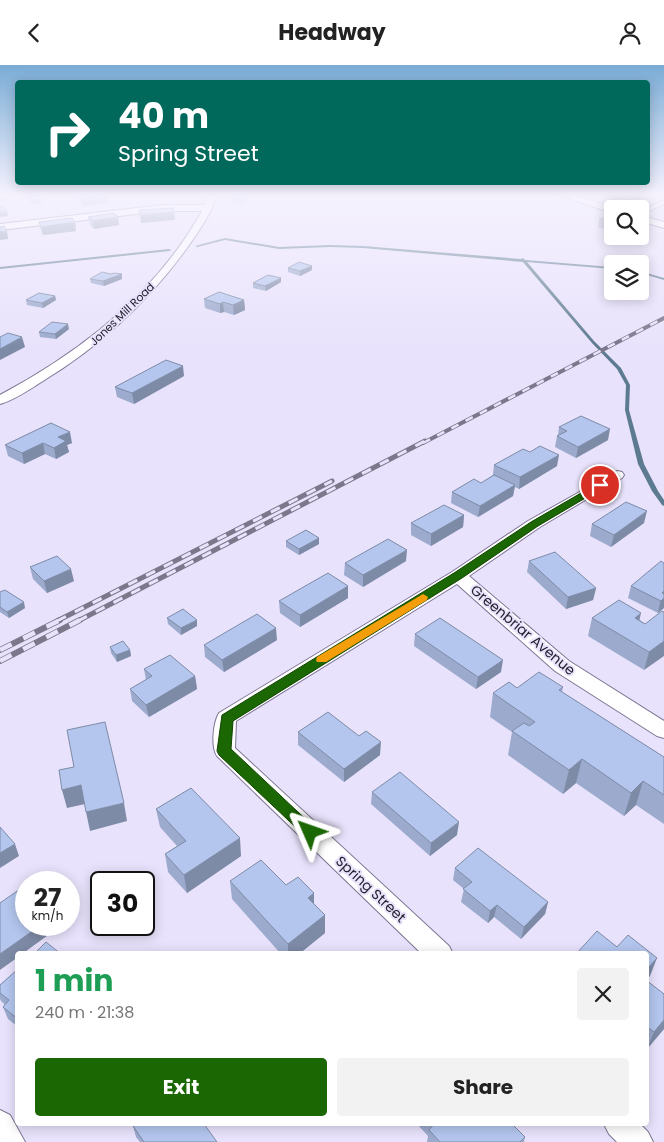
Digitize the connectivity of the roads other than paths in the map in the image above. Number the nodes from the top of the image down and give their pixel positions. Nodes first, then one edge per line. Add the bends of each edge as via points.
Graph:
1 (184, 245) edge
2 (0, 399) edge
3 (617, 475) dead end
4 (458, 576) junction
5 (664, 731) edge
6 (437, 951) edge
7 (0, 1125) edge
8 (621, 1126) edge
9 (10, 1142) edge
10 (638, 1142) edge

1 - 2 street, Jones Mill Road via 146,293 81,353
3 - 4 street, Spring Street via 534,524
4 - 5 street, Greenbriar Avenue via 562,666
4 - 6 street, Spring Street via 226,719 224,751
7 - 9 street
8 - 10 street

